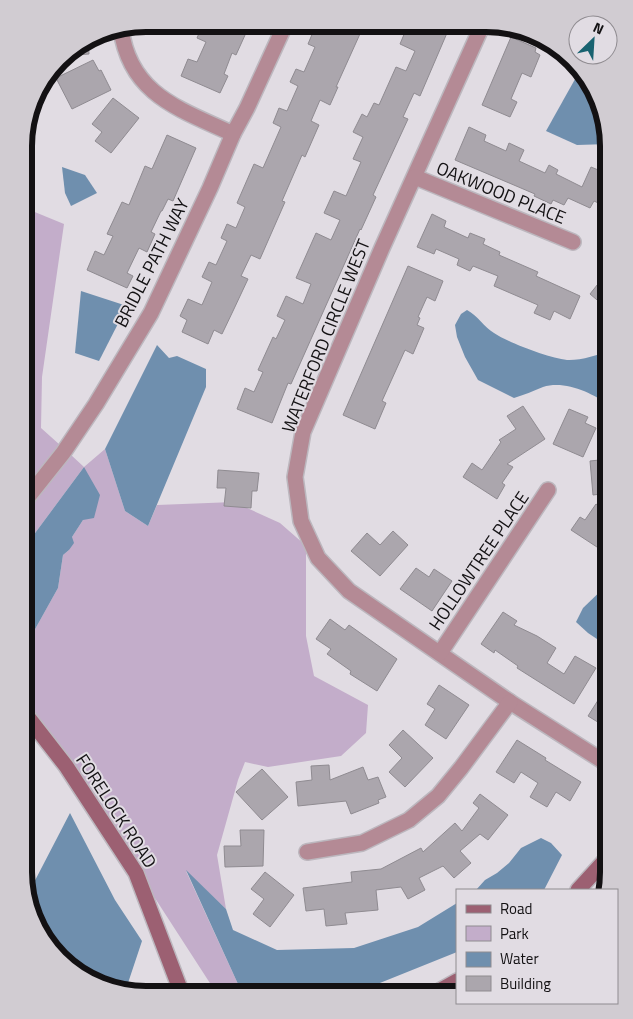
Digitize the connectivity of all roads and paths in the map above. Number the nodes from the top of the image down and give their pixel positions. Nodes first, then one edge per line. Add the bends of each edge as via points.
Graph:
1 (281, 32) edge
2 (479, 32) edge
3 (121, 35) edge
4 (233, 134) junction
5 (415, 177) junction
6 (573, 242) dead end
7 (548, 490) dead end
8 (32, 492) edge
9 (440, 653) junction
10 (510, 702) junction
11 (32, 722) edge
12 (600, 759) edge
13 (307, 852) dead end
14 (600, 866) edge
15 (579, 889) edge
16 (179, 986) edge

1 - 4 street, BRIDLE PATH WAY
2 - 5 street, WATERFORD CIRCLE WEST
3 - 4 street via 130,64 156,94
4 - 8 street, BRIDLE PATH WAY via 151,313 96,404
5 - 6 street, OAKWOOD PLACE
5 - 9 street, WATERFORD CIRCLE WEST via 303,432 295,477 301,521 318,558 349,592
7 - 9 street, HOLLOWTREE PLACE
9 - 10 street, WATERFORD CIRCLE WEST
10 - 12 street, WATERFORD CIRCLE WEST
10 - 13 street via 438,796 409,820 362,843
11 - 16 street, FORELOCK ROAD via 66,766 136,873
14 - 15 street

